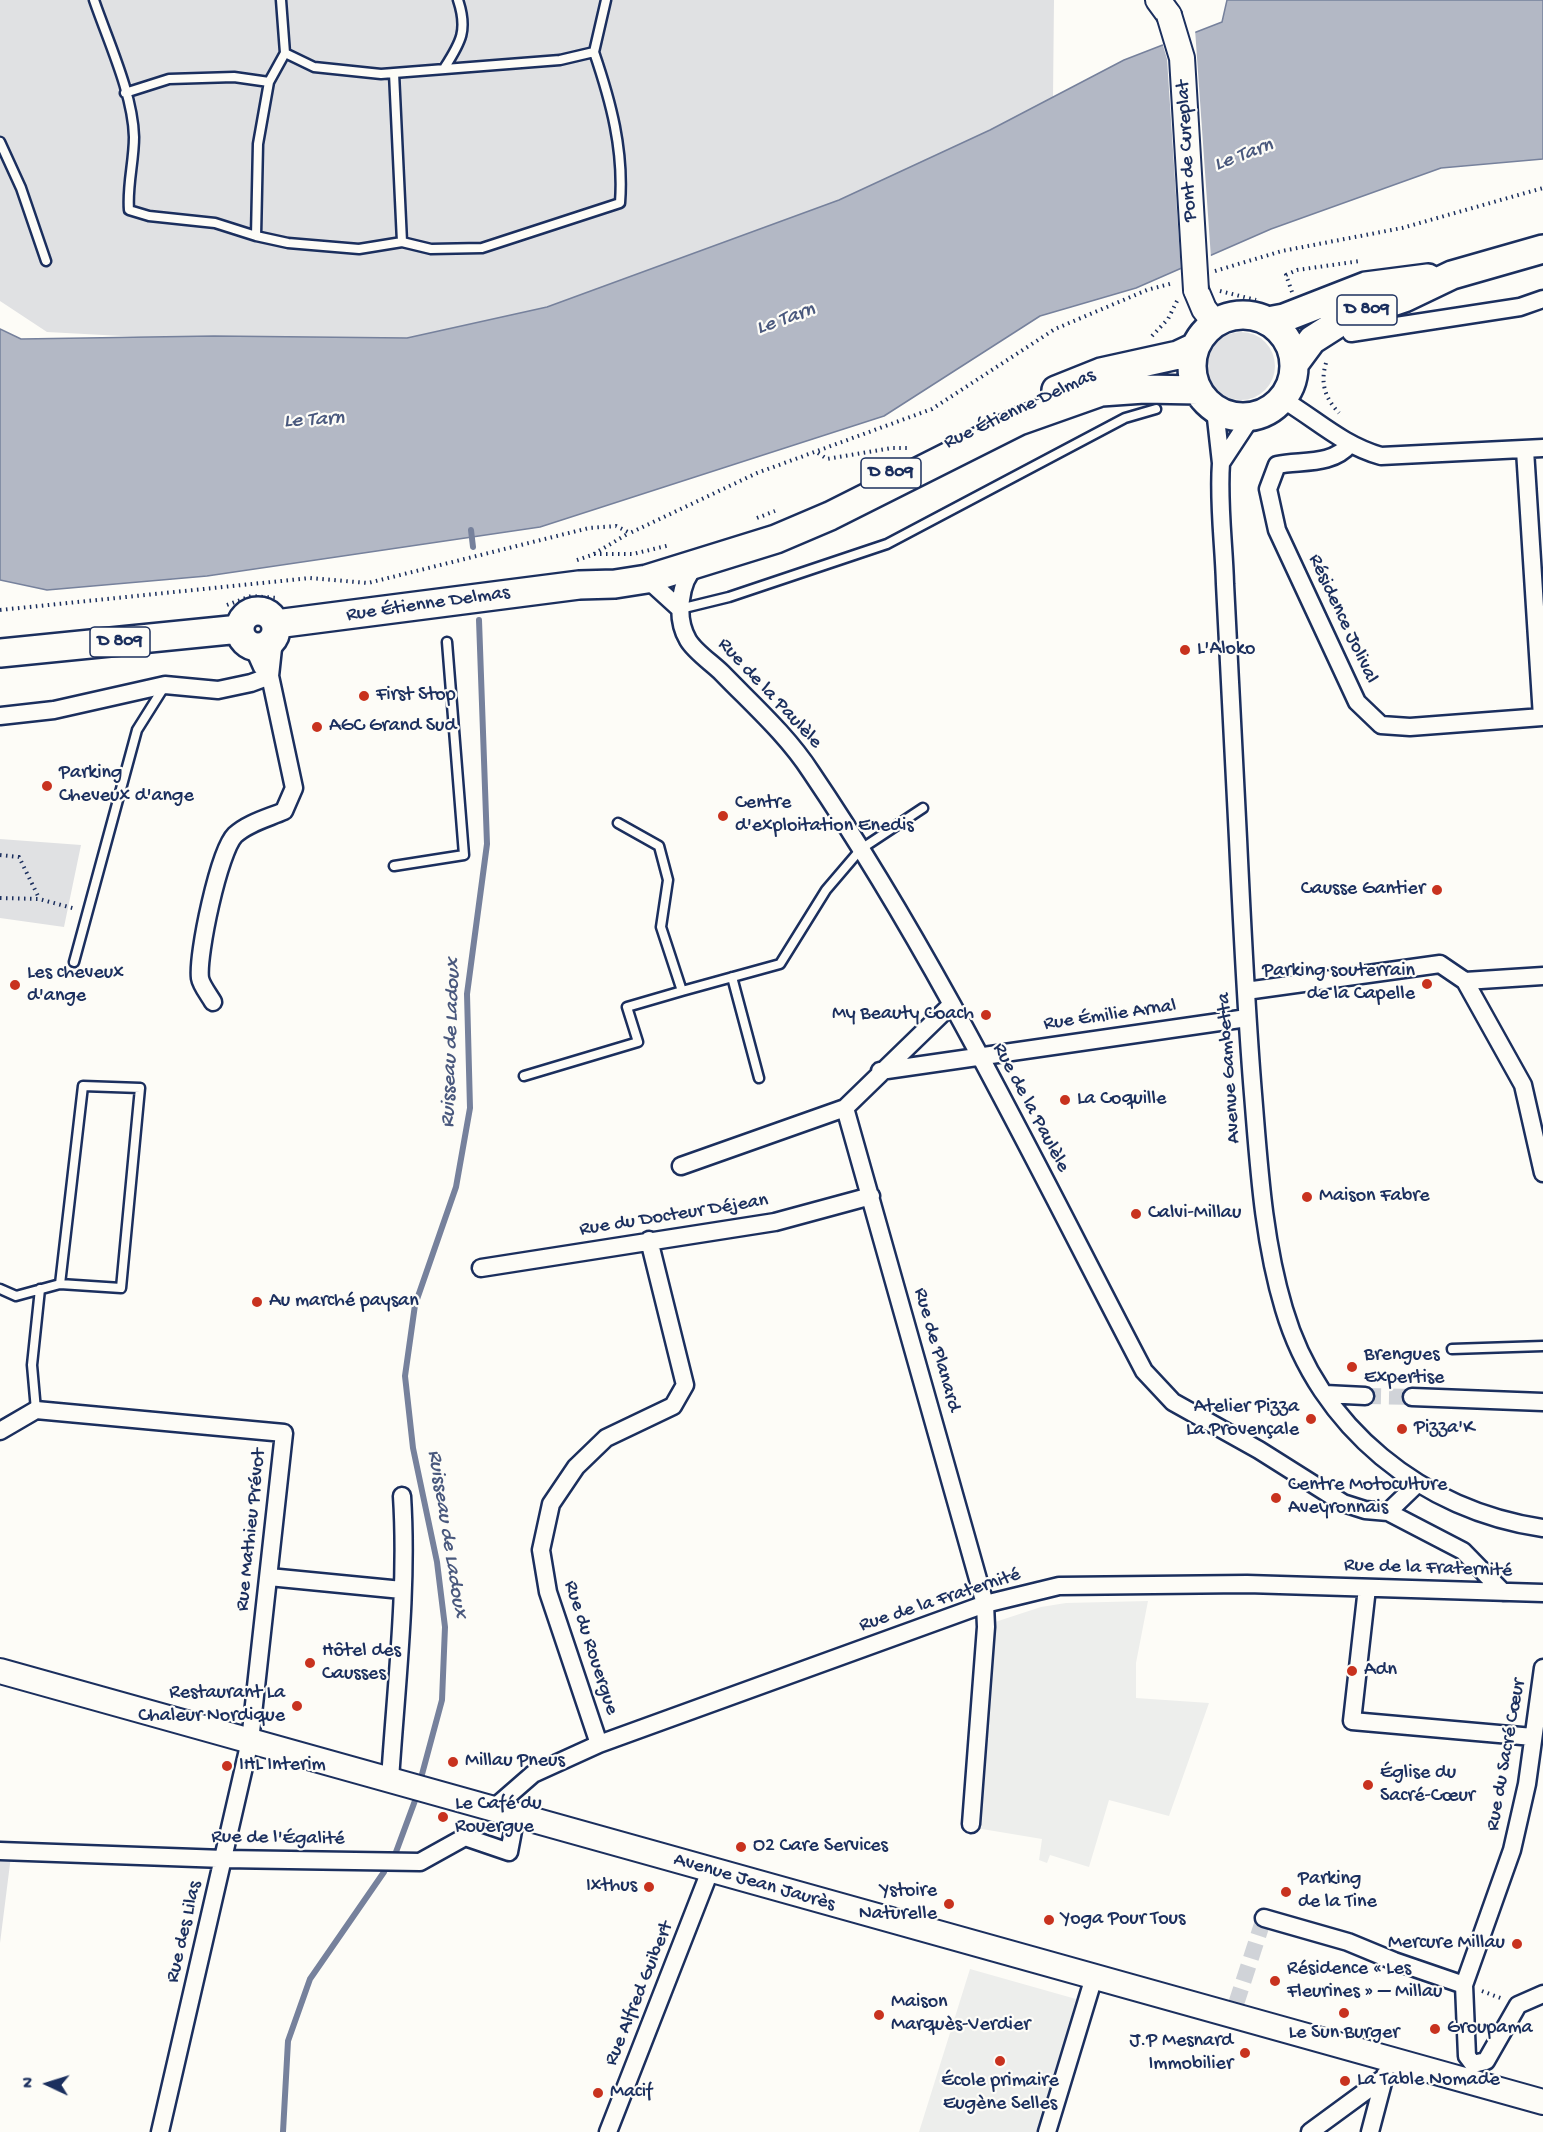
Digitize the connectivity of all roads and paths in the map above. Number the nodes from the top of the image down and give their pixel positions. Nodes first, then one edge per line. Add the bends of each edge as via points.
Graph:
1 (94, 0) edge
2 (281, 0) edge
3 (458, 0) edge
4 (606, 0) edge
5 (1164, 8) edge
6 (594, 52) junction
7 (285, 53) junction
8 (445, 67) junction
9 (394, 73) junction
10 (269, 82) junction
11 (125, 93) junction
12 (0, 142) edge
13 (1543, 188) edge
14 (256, 236) junction
15 (402, 242) junction
16 (1543, 249) edge
17 (1370, 260) dead end
18 (46, 261) dead end
19 (1452, 275) junction
20 (1195, 281) junction
21 (1293, 297) dead end
22 (1543, 299) edge
23 (1268, 321) junction
24 (1215, 323) junction
25 (1351, 333) joint
26 (1147, 342) dead end
27 (1196, 347) junction
28 (1295, 363) junction
29 (1206, 399) junction
30 (1282, 399) junction
31 (1156, 409) dead end
32 (1252, 416) junction
33 (1329, 432) junction
34 (1350, 444) junction
35 (1543, 448) edge
36 (1525, 450) junction
37 (818, 452) junction
38 (905, 454) dead end
39 (1221, 463) junction
40 (781, 509) dead end
41 (750, 520) dead end
42 (678, 543) dead end
43 (592, 555) dead end
44 (703, 561) junction
45 (647, 579) junction
46 (579, 585) junction
47 (680, 609) junction
48 (0, 610) edge
49 (261, 635) junction
50 (447, 642) dead end
51 (0, 653) edge
52 (270, 676) junction
53 (165, 685) junction
54 (0, 716) edge
55 (923, 808) dead end
56 (618, 823) dead end
57 (861, 849) junction
58 (0, 855) edge
59 (394, 866) dead end
60 (0, 898) edge
61 (39, 899) junction
62 (88, 912) junction
63 (74, 962) dead end
64 (1543, 976) edge
65 (732, 977) junction
66 (1465, 981) junction
67 (682, 991) junction
68 (1246, 991) junction
69 (213, 1002) dead end
70 (951, 1005) junction
71 (1247, 1018) junction
72 (978, 1056) junction
73 (880, 1071) junction
74 (524, 1076) dead end
75 (759, 1078) dead end
76 (844, 1108) junction
77 (681, 1166) dead end
78 (1543, 1173) edge
79 (871, 1196) junction
80 (649, 1240) junction
81 (481, 1268) dead end
82 (60, 1284) junction
83 (0, 1289) edge
84 (40, 1289) junction
85 (1543, 1346) edge
86 (1452, 1349) dead end
87 (1325, 1394) junction
88 (1365, 1396) tunnel mouth
89 (1412, 1397) tunnel mouth
90 (1543, 1402) edge
91 (36, 1410) junction
92 (0, 1431) edge
93 (1417, 1484) junction
94 (402, 1496) dead end
95 (1388, 1512) junction
96 (1543, 1528) edge
97 (269, 1576) junction
98 (1367, 1588) junction
99 (402, 1590) junction
100 (1503, 1592) junction
101 (1543, 1593) edge
102 (985, 1604) junction
103 (1543, 1668) edge
104 (0, 1671) edge
105 (1533, 1737) junction
106 (250, 1741) junction
107 (599, 1743) junction
108 (390, 1780) junction
109 (505, 1812) junction
110 (971, 1824) dead end
111 (0, 1851) edge
112 (224, 1859) junction
113 (710, 1871) junction
114 (1264, 1918) dead end
115 (1094, 1977) junction
116 (1464, 1985) junction
117 (1543, 1994) edge
118 (1518, 2005) junction
119 (1388, 2068) junction
120 (1470, 2072) junction
121 (1543, 2102) edge
122 (160, 2132) edge
123 (608, 2132) edge
124 (1047, 2132) edge
125 (1310, 2132) edge
126 (1370, 2132) edge

1 - 11 lane
2 - 7 lane
3 - 8 lane via 462,39
4 - 6 lane
5 - 20 main road, Pont de Cureplat, bridge via 1182,58
6 - 8 lane via 560,60
6 - 15 lane via 607,91 623,170 621,203 482,248 431,249
7 - 9 lane via 314,67
7 - 10 lane
8 - 9 lane
9 - 15 lane
10 - 11 lane via 234,77 169,79
10 - 14 lane via 258,144
11 - 14 lane via 134,136 127,186 129,210 215,223
12 - 18 lane via 21,188
13 - 20 path via 1402,228 1282,251
14 - 15 lane via 359,249
16 - 19 main road, D 809
17 - 21 path via 1296,270 1286,275
19 - 23 main road, D 809 via 1366,286
19 - 28 main road, D 809 via 1330,327 1312,340
20 - 24 main road via 1204,309
20 - 26 path via 1180,294 1168,319
20 - 37 path via 1147,290 1054,329 932,410
22 - 25 street via 1520,307
23 - 24 main road via 1241,314
23 - 28 main road via 1289,343
24 - 27 main road
25 - 33 path via 1325,364 1323,382 1328,401 1342,417
27 - 29 main road via 1192,369
27 - 46 main road, Rue Étienne Delmas / D 809 via 1178,356 1101,372 1058,389 880,479 763,529
28 - 30 main road via 1294,376
29 - 32 main road via 1232,416
29 - 39 street, Avenue Gambetta
29 - 44 main road, Rue Étienne Delmas / D 809 via 1144,389 1101,392 1019,421 776,539
30 - 32 main road via 1269,411
30 - 33 street
31 - 47 lane via 1125,418 888,544 729,597
32 - 39 street
33 - 34 street
34 - 36 street via 1381,456
34 - 36 street, Résidence Jolival via 1342,454 1318,461 1276,465 1268,489 1277,530 1357,702 1381,725 1410,727 1542,717
35 - 36 street
37 - 38 path via 827,459 915,448
37 - 48 path via 757,473 630,533 616,526 589,528 368,583 310,579
39 - 68 street, Avenue Gambetta
40 - 41 path
42 - 43 path via 633,554
44 - 45 main road, Rue Étienne Delmas / D 809
44 - 47 street, Rue de la Paulèle via 687,574
45 - 46 main road, Rue Étienne Delmas / D 809
45 - 47 street
46 - 49 main road, Rue Étienne Delmas / D 809 via 466,599
47 - 57 street, Rue de la Paulèle via 688,639 772,724 809,769
49 - 51 main road, Rue Étienne Delmas / D 809
49 - 52 street via 262,667
50 - 59 lane via 464,855
52 - 53 street via 218,690
52 - 69 street via 294,788 284,811 245,828 234,836 225,851 214,884 200,979
53 - 54 street via 54,710
53 - 62 lane via 137,730
55 - 57 lane
56 - 67 lane via 659,846 668,880 661,927
57 - 65 lane via 826,890 780,964
57 - 70 street, Rue de la Paulèle
58 - 61 path via 19,857
60 - 61 path
61 - 62 path
62 - 63 lane
64 - 66 street
65 - 67 lane
65 - 75 lane
66 - 68 street via 1440,964
66 - 78 street via 1523,1085
67 - 74 lane via 627,1007 638,1042
68 - 71 street, Avenue Gambetta
70 - 72 street, Rue de la Paulèle
70 - 73 street
71 - 72 street, Rue Émilie Arnal
71 - 87 street, Avenue Gambetta via 1260,1185 1272,1261 1285,1312
72 - 73 street, Rue Émilie Arnal
72 - 95 street, Rue de la Paulèle via 1144,1371 1173,1402 1343,1503
73 - 76 street
76 - 77 street
76 - 79 street, Rue de Planard
79 - 80 street, Rue du Docteur Déjean via 775,1222
79 - 102 street, Rue de Planard
80 - 81 street, Rue du Docteur Déjean
80 - 107 street, Rue du Rouergue via 685,1385 673,1406 606,1438 576,1467 551,1504 541,1550 548,1592
82 - 82 lane via 121,1288 140,1088 83,1086
82 - 84 lane
83 - 84 lane via 16,1296
84 - 91 lane via 32,1365
85 - 86 lane
87 - 88 street
87 - 93 street, Avenue Gambetta via 1379,1455
89 - 90 street
91 - 92 street
91 - 97 street, Rue Mathieu Prévot via 284,1433
93 - 95 street
93 - 96 street, Avenue Gambetta via 1484,1515
94 - 99 street
95 - 100 street, Rue de la Paulèle via 1463,1551
97 - 99 street
97 - 106 street, Rue Mathieu Prévot
98 - 100 street, Rue de la Fraternité
98 - 102 street, Rue de la Fraternité via 1247,1584 1059,1586
98 - 105 street via 1352,1721
99 - 108 street
100 - 101 street, Rue de la Fraternité
102 - 107 street, Rue de la Fraternité
102 - 110 street, Rue de Planard
103 - 105 street, Rue du Sacré Cœur
104 - 106 main road, Avenue Jean Jaurès
105 - 116 street, Rue du Sacré Cœur via 1512,1850
106 - 108 main road, Avenue Jean Jaurès
106 - 112 street, Rue des Lilas
107 - 109 street, Rue de la Fraternité via 533,1774
108 - 109 main road, Avenue Jean Jaurès
109 - 112 street, Rue de l'Égalité via 509,1852 465,1837 420,1862
109 - 113 main road, Avenue Jean Jaurès
111 - 112 street, Rue de l'Égalité
112 - 122 street, Rue des Lilas
113 - 115 main road, Avenue Jean Jaurès
113 - 123 street, Rue Alfred Guibert
114 - 116 street via 1348,1942
115 - 119 main road, Avenue Jean Jaurès via 1235,2010
115 - 124 street
116 - 118 path
116 - 120 street
117 - 118 street
118 - 120 street via 1486,2061
119 - 120 main road, Avenue Jean Jaurès
119 - 125 street
119 - 126 street
120 - 121 main road, Avenue Jean Jaurès

